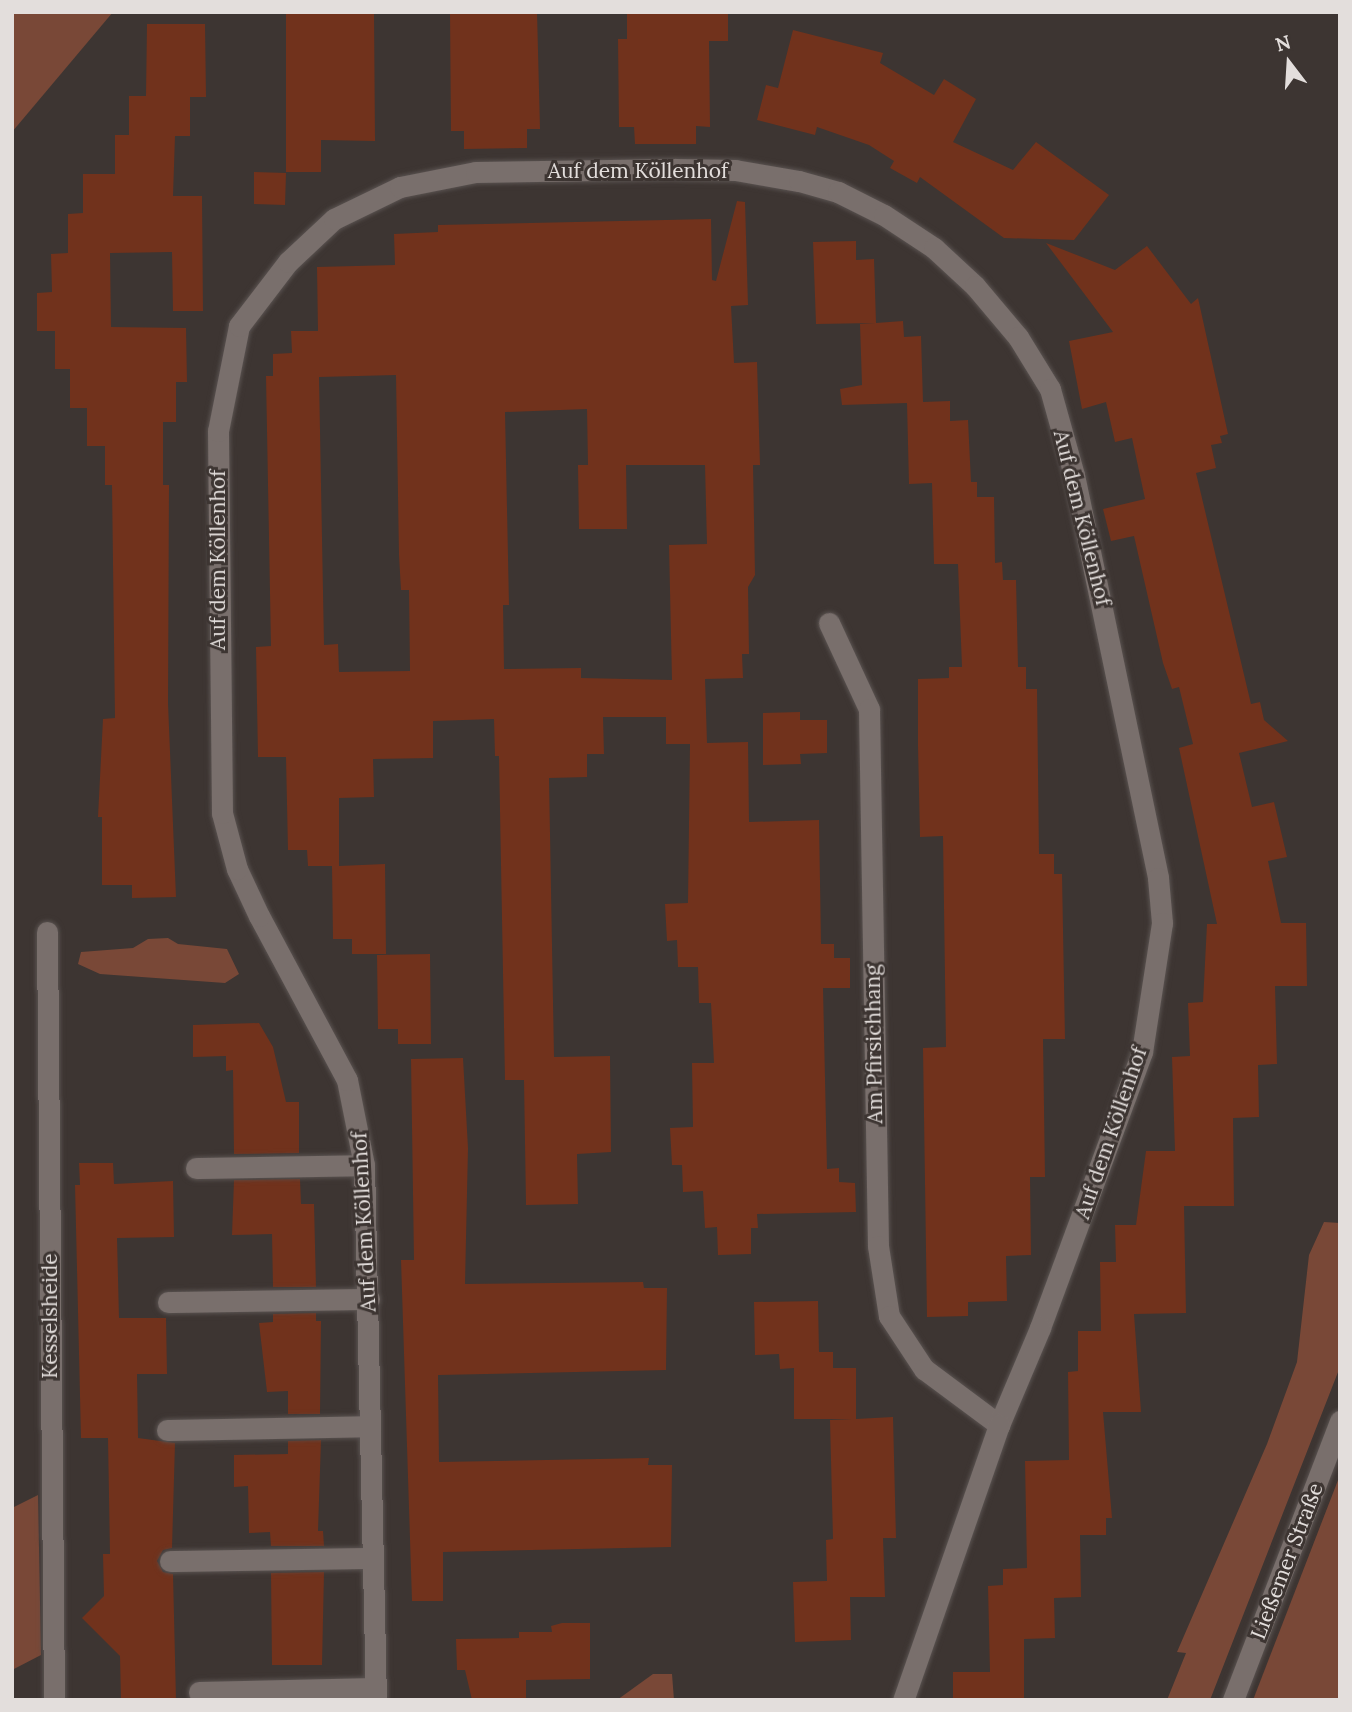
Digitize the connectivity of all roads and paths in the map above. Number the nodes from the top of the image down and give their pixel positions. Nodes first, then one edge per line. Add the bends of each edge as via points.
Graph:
1 (829, 623) dead end
2 (47, 932) dead end
3 (364, 1165) junction
4 (196, 1168) dead end
5 (369, 1299) junction
6 (168, 1303) dead end
7 (1340, 1421) edge
8 (999, 1425) junction
9 (370, 1426) junction
10 (167, 1430) dead end
11 (372, 1558) junction
12 (170, 1561) dead end
13 (199, 1692) dead end
14 (376, 1694) edge
15 (54, 1700) edge
16 (903, 1700) edge
17 (1233, 1700) edge

1 - 8 street, Am Pfirsichhang via 869,709 878,1246 889,1316 924,1369
2 - 15 street, Kesselsheide
3 - 4 street
3 - 5 street, Auf dem Köllenhof
3 - 8 street, Auf dem Köllenhof via 347,1080 248,893 222,813 218,431 239,326 288,262 334,219 400,187 476,172 675,169 735,170 838,192 934,248 975,286 1018,337 1050,390 1111,639 1158,878 1162,923 1142,1052 1040,1328
5 - 6 street
5 - 9 street, Auf dem Köllenhof
7 - 17 street, Ließemer Straße
8 - 16 street, Auf dem Köllenhof
9 - 10 street
9 - 11 street, Auf dem Köllenhof
11 - 12 street
11 - 14 street, Auf dem Köllenhof
13 - 14 street

